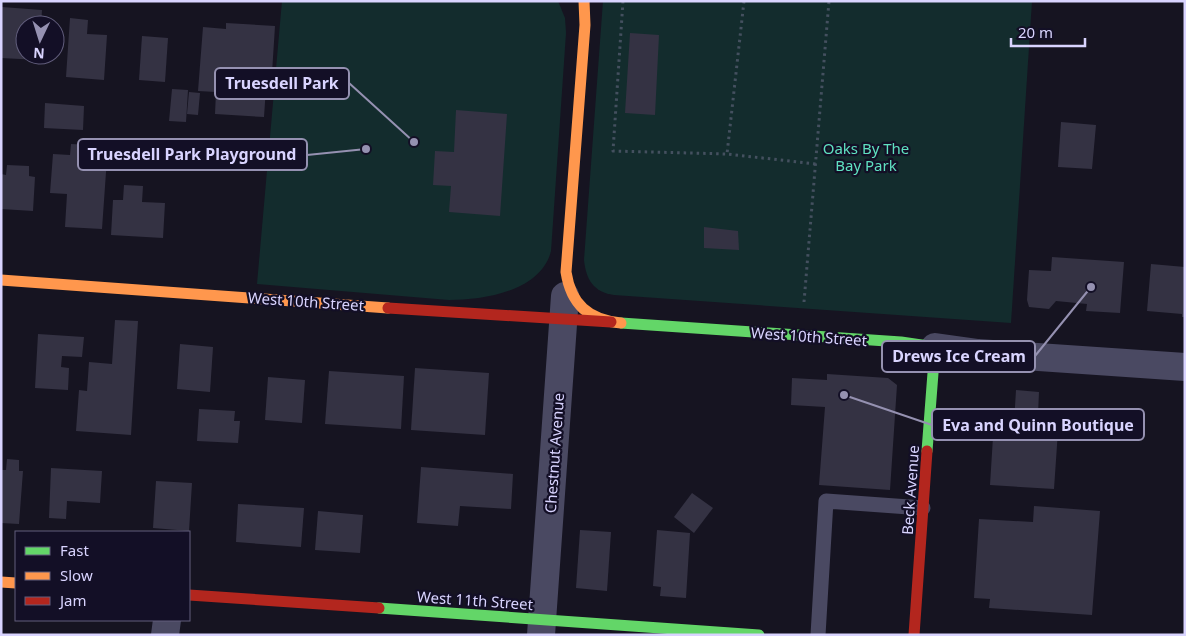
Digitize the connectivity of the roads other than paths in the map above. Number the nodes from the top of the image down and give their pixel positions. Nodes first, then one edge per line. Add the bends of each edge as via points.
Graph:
1 (584, 1) edge
2 (566, 272) joint
3 (1, 280) edge
4 (569, 311) junction
5 (611, 322) junction
6 (935, 347) junction
7 (1185, 367) edge
8 (923, 508) junction
9 (1, 582) edge
10 (15, 583) edge
11 (190, 595) edge
12 (167, 621) edge
13 (541, 627) edge
14 (166, 635) edge
15 (759, 635) edge
16 (818, 635) edge
17 (914, 635) edge

1 - 2 main road, Chestnut Avenue via 585,25
2 - 4 street, Chestnut Avenue
3 - 4 main road, West 10th Street
4 - 5 main road, West 10th Street
4 - 5 main road, West 10th Street
4 - 13 street, Chestnut Avenue
5 - 6 main road, West 10th Street
6 - 7 street, West 10th Street via 978,353
6 - 8 main road, Beck Avenue
8 - 16 lane via 826,501
8 - 17 main road, Beck Avenue
9 - 10 main road
11 - 13 main road, West 11th Street
12 - 14 street
13 - 15 main road, West 11th Street

